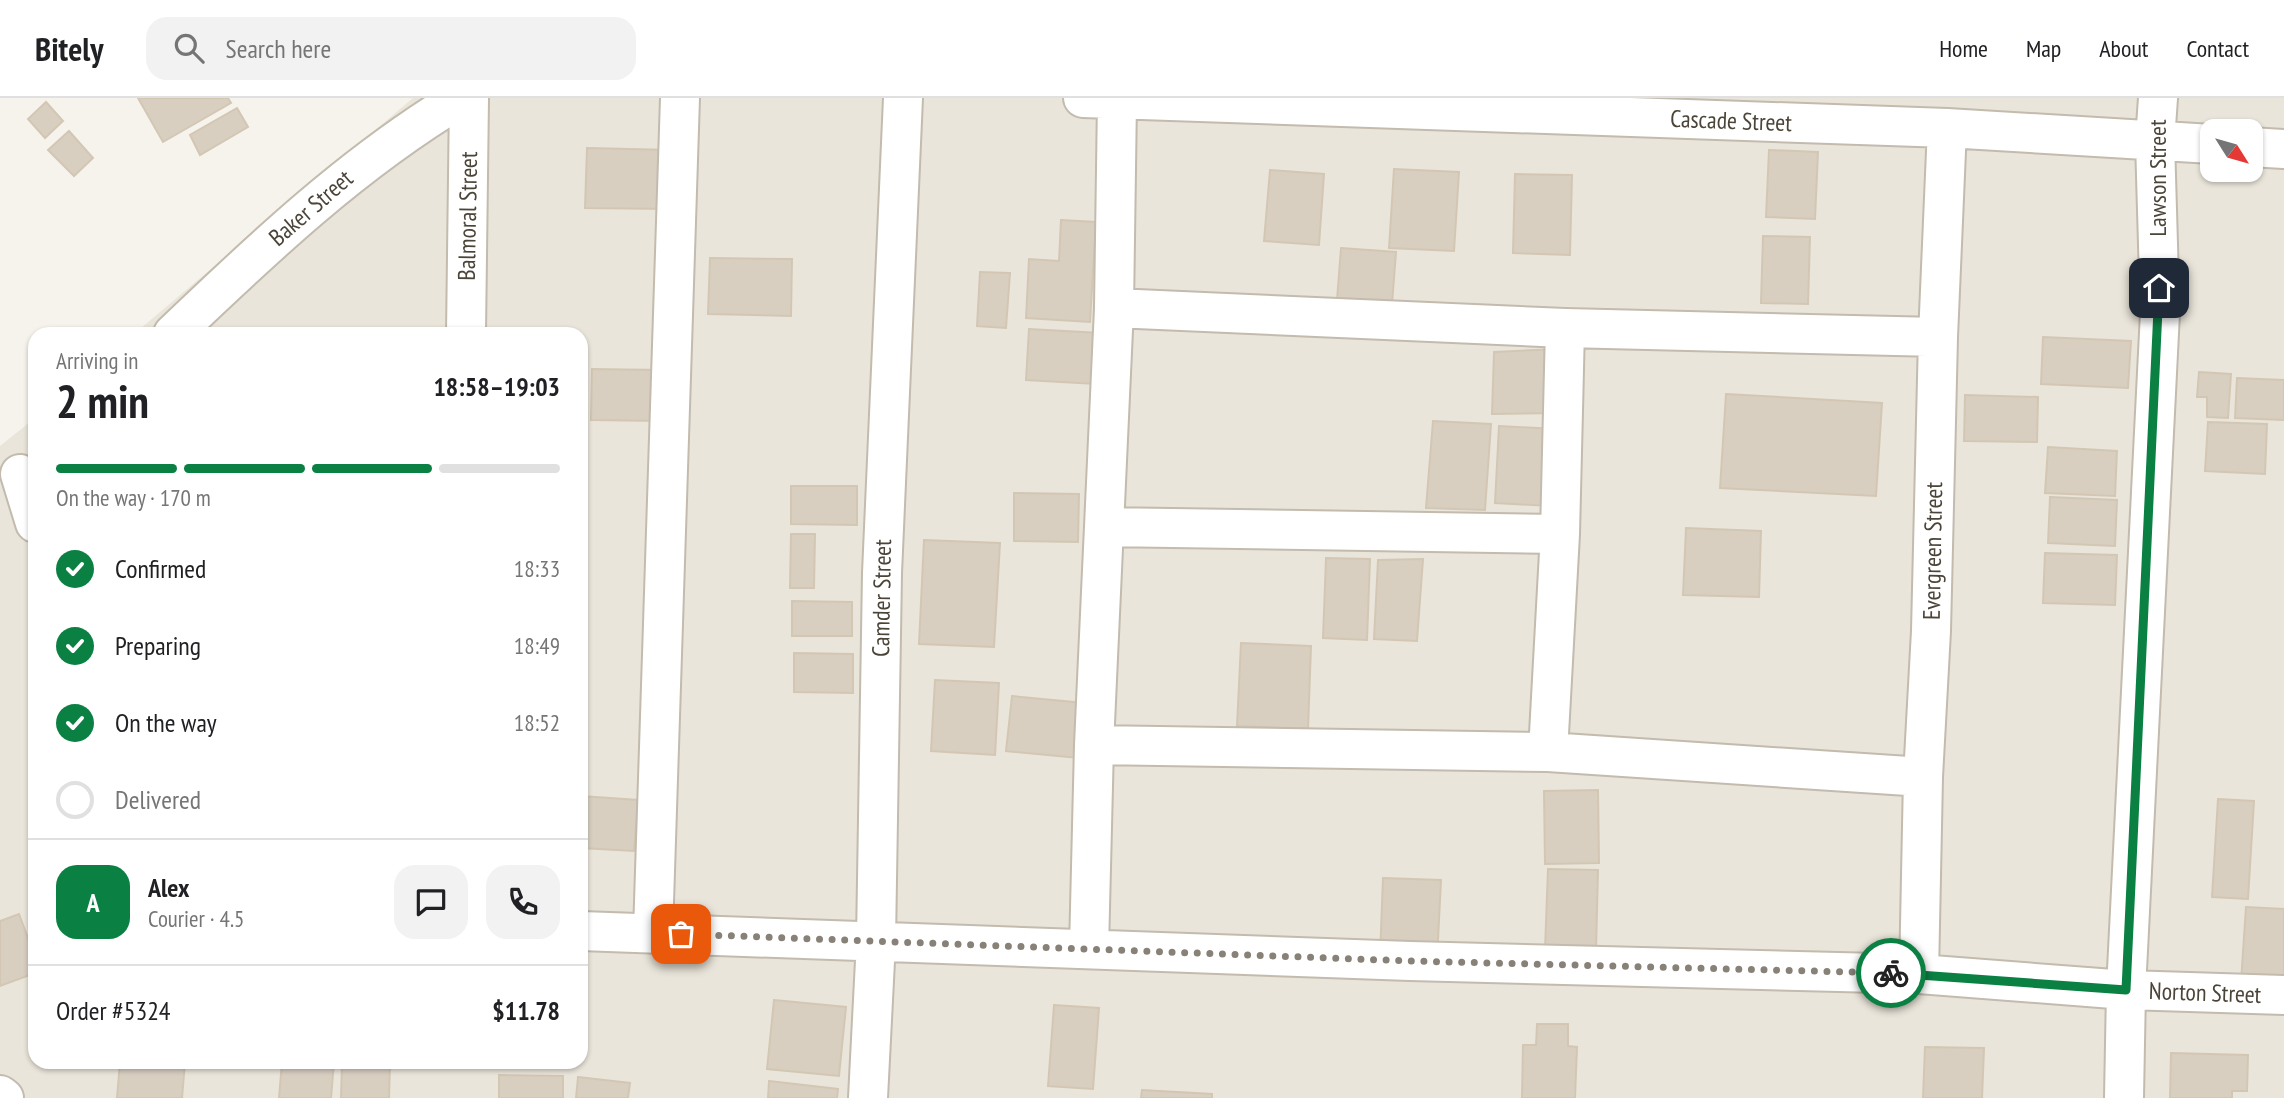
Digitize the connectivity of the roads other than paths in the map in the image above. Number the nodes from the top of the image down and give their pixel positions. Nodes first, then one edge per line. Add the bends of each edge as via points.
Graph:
1 (461, 98) edge
2 (469, 98) edge
3 (680, 98) edge
4 (903, 98) edge
5 (2158, 98) edge
6 (1100, 99) edge
7 (1947, 128) junction
8 (2155, 141) junction
9 (2200, 143) edge
10 (2263, 148) edge
11 (2284, 149) edge
12 (1114, 308) junction
13 (180, 327) edge
14 (466, 327) edge
15 (1565, 328) junction
16 (1938, 337) junction
17 (18, 470) edge
18 (28, 501) edge
19 (1105, 527) junction
20 (1560, 534) junction
21 (1094, 745) junction
22 (1548, 752) junction
23 (1923, 777) junction
24 (588, 931) edge
25 (653, 933) junction
26 (876, 941) junction
27 (1088, 949) junction
28 (1919, 974) junction
29 (2126, 990) junction
30 (2284, 995) edge
31 (868, 1098) edge
32 (2124, 1098) edge

1 - 13 street, Baker Street via 359,166
2 - 14 street, Balmoral Street
3 - 25 street
4 - 26 street, Camder Street via 881,573
5 - 8 street, Lawson Street
6 - 7 street, Cascade Street
6 - 12 street
7 - 8 street, Cascade Street
7 - 16 street, Evergreen Street
8 - 9 street, Cascade Street
8 - 29 street, Lawson Street via 2160,313
10 - 11 street
12 - 15 street
12 - 19 street
15 - 16 street
15 - 20 street
16 - 23 street, Evergreen Street
17 - 18 street
19 - 20 street
19 - 21 street
20 - 22 street
21 - 22 street
21 - 27 street
22 - 23 street
23 - 28 street, Evergreen Street
24 - 25 street, Norton Street
25 - 26 street, Norton Street
26 - 27 street, Norton Street
26 - 31 street, Camder Street
27 - 28 street, Norton Street
28 - 29 street, Norton Street
29 - 30 street, Norton Street
29 - 32 street, Lawson Street

